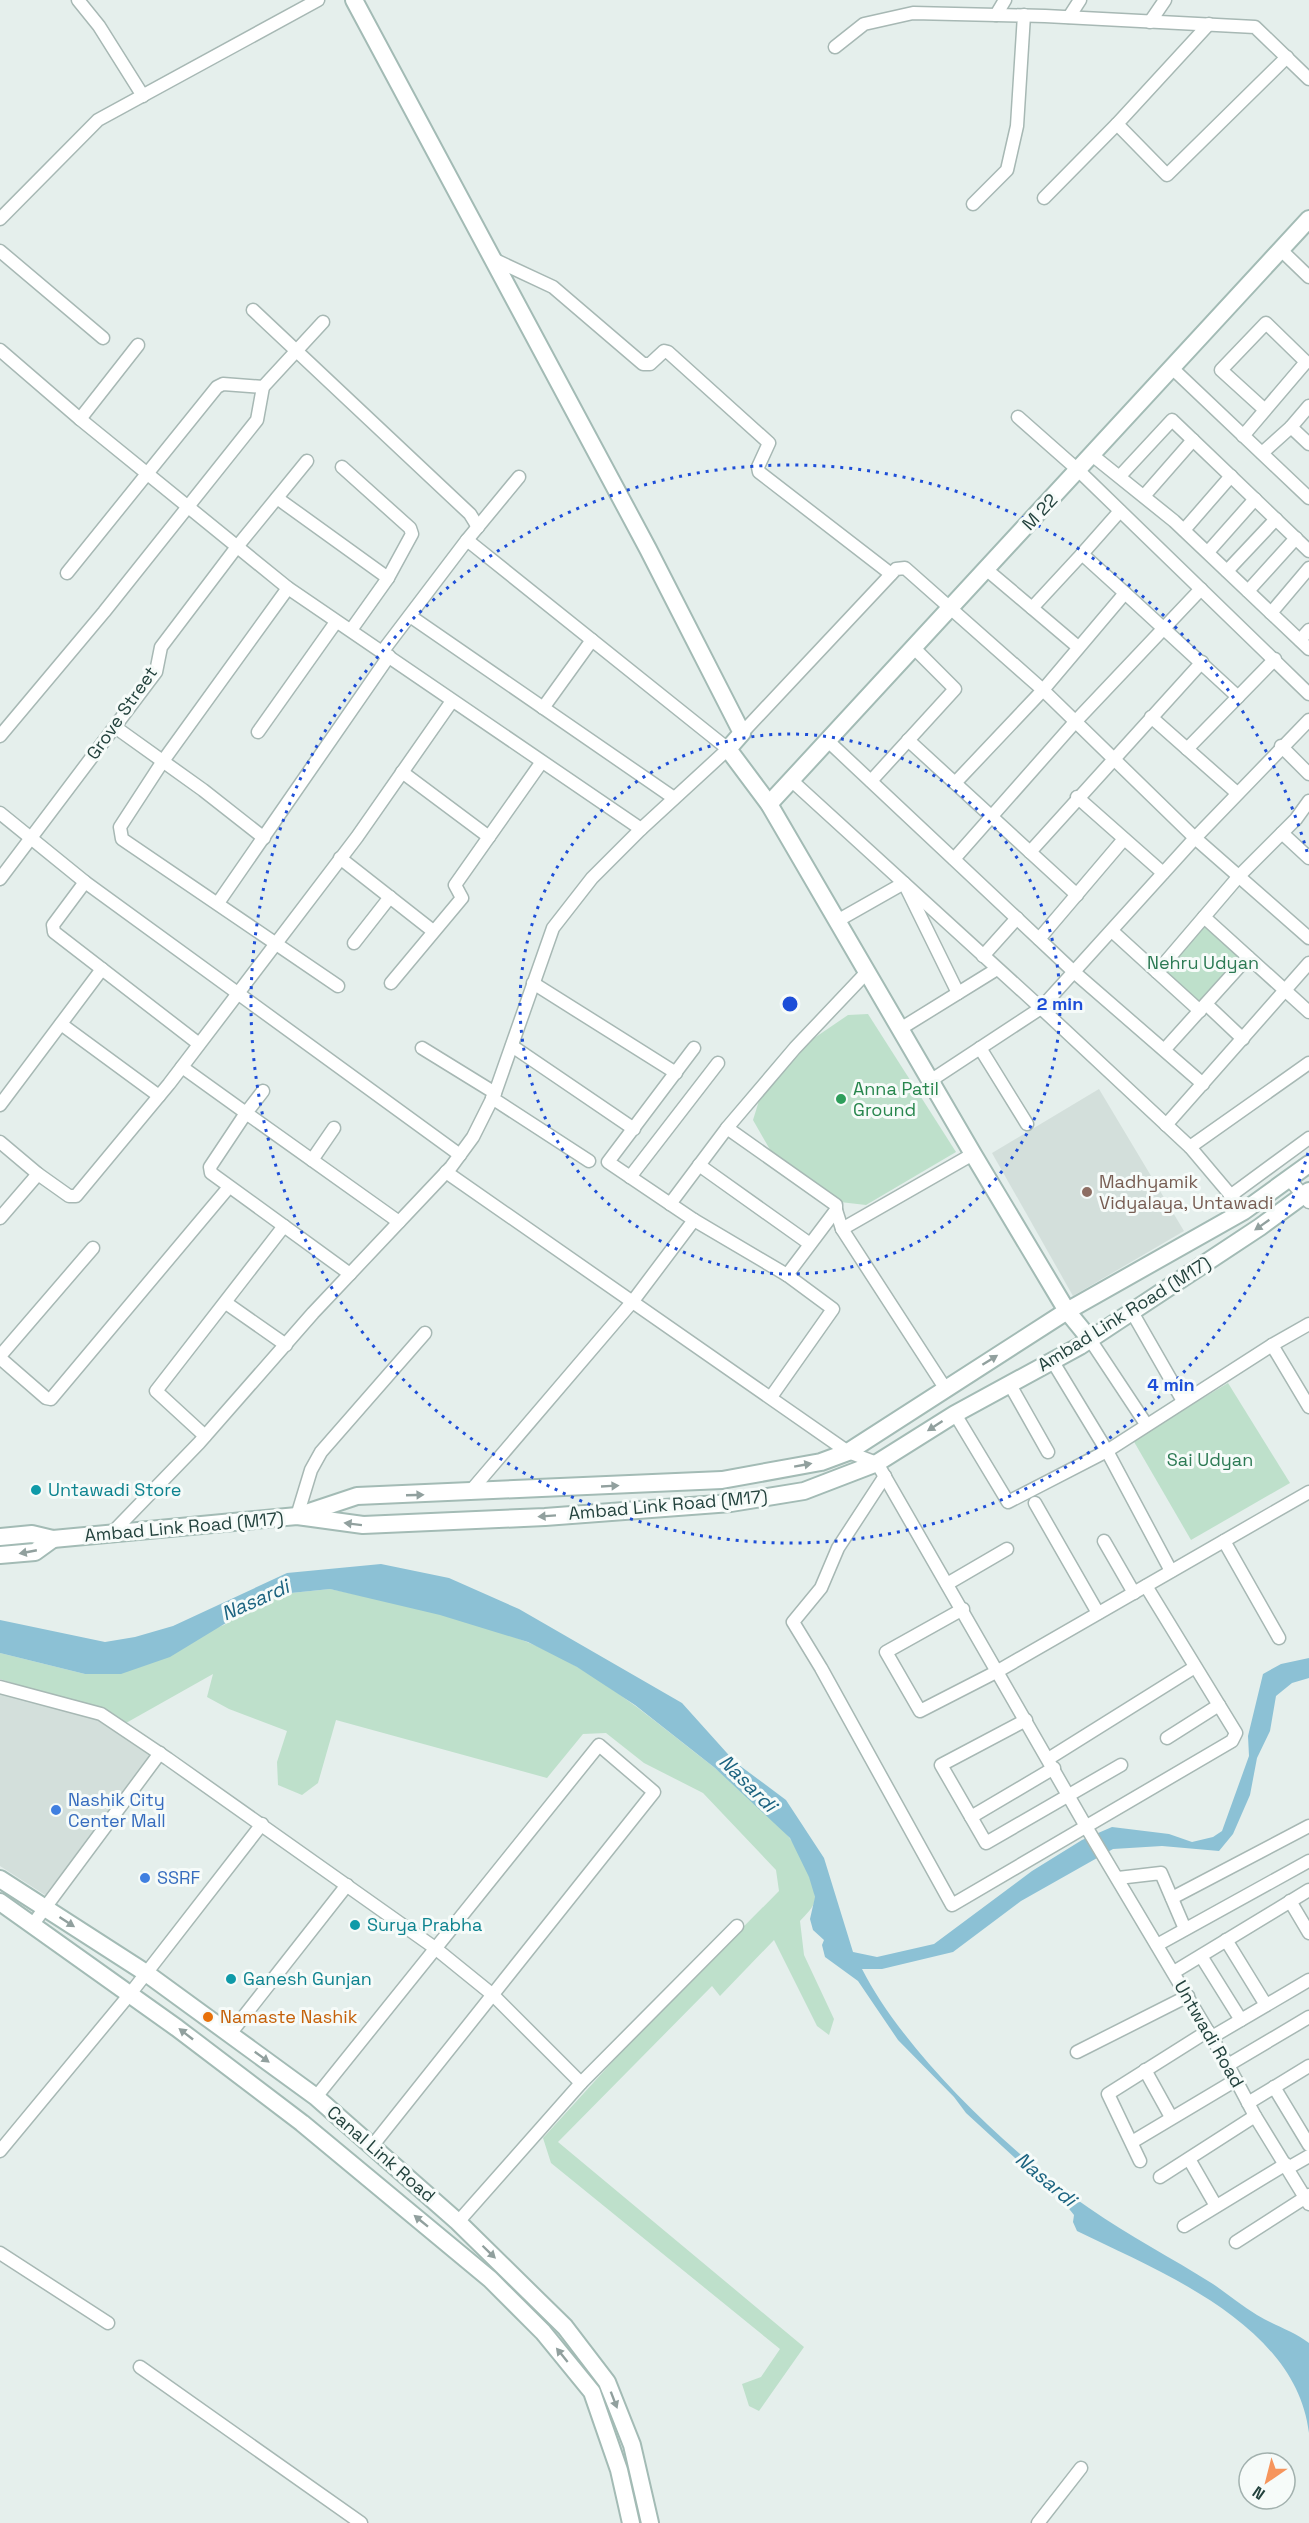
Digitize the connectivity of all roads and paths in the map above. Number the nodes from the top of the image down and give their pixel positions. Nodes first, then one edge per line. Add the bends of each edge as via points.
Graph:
1 (78, 0) edge
2 (318, 0) edge
3 (354, 0) edge
4 (933, 0) edge
5 (1005, 0) edge
6 (1080, 0) edge
7 (1165, 0) edge
8 (926, 13) junction
9 (996, 15) junction
10 (1024, 15) junction
11 (1069, 17) junction
12 (1150, 21) junction
13 (1209, 24) junction
14 (835, 47) dead end
15 (1287, 57) junction
16 (1309, 79) edge
17 (143, 96) junction
18 (1117, 124) junction
19 (1044, 198) dead end
20 (973, 204) dead end
21 (0, 219) edge
22 (1309, 219) edge
23 (1281, 250) junction
24 (0, 251) edge
25 (493, 259) junction
26 (1309, 276) edge
27 (253, 310) dead end
28 (323, 322) dead end
29 (103, 339) dead end
30 (138, 345) dead end
31 (0, 350) edge
32 (296, 352) junction
33 (1172, 368) junction
34 (263, 387) junction
35 (1309, 406) edge
36 (1265, 410) junction
37 (1018, 417) dead end
38 (80, 419) junction
39 (1291, 427) junction
40 (1243, 436) junction
41 (1193, 440) junction
42 (1309, 444) edge
43 (1262, 453) junction
44 (1092, 455) junction
45 (307, 461) dead end
46 (342, 466) dead end
47 (1078, 470) junction
48 (147, 474) junction
49 (1120, 476) junction
50 (1231, 476) junction
51 (519, 477) dead end
52 (1144, 496) junction
53 (277, 498) junction
54 (1309, 498) edge
55 (1255, 499) junction
56 (187, 508) junction
57 (1120, 511) junction
58 (1276, 519) junction
59 (478, 527) junction
60 (1185, 530) junction
61 (1296, 538) junction
62 (467, 540) junction
63 (236, 548) junction
64 (1309, 551) edge
65 (1208, 552) junction
66 (1083, 554) junction
67 (1309, 568) edge
68 (987, 570) junction
69 (1227, 571) junction
70 (67, 573) dead end
71 (891, 574) junction
72 (388, 578) junction
73 (288, 588) junction
74 (1201, 589) junction
75 (1248, 591) junction
76 (1125, 593) junction
77 (952, 608) junction
78 (1032, 608) junction
79 (1271, 613) junction
80 (410, 616) junction
81 (336, 622) junction
82 (1165, 627) junction
83 (351, 630) junction
84 (1309, 630) edge
85 (592, 640) junction
86 (1305, 644) edge
87 (1078, 647) junction
88 (914, 648) junction
89 (386, 654) junction
90 (1275, 659) junction
91 (1202, 662) junction
92 (1043, 690) junction
93 (1309, 694) edge
94 (1238, 697) junction
95 (452, 701) junction
96 (543, 708) junction
97 (1151, 717) junction
98 (1309, 720) edge
99 (1075, 722) junction
100 (114, 727) junction
101 (258, 732) dead end
102 (742, 733) junction
103 (0, 736) edge
104 (908, 740) junction
105 (828, 741) junction
106 (1281, 746) junction
107 (728, 748) junction
108 (1187, 749) junction
109 (1112, 758) junction
110 (163, 761) junction
111 (541, 763) junction
112 (402, 772) junction
113 (1309, 774) edge
114 (791, 780) junction
115 (871, 781) junction
116 (955, 783) junction
117 (1237, 794) junction
118 (1077, 797) junction
119 (674, 798) junction
120 (1309, 801) edge
121 (769, 804) junction
122 (0, 813) edge
123 (992, 817) junction
124 (641, 829) junction
125 (1282, 833) junction
126 (489, 837) junction
127 (31, 838) junction
128 (264, 838) junction
129 (1195, 838) junction
130 (1124, 839) junction
131 (1030, 852) junction
132 (340, 858) junction
133 (1309, 858) edge
134 (954, 859) junction
135 (1163, 873) junction
136 (1239, 876) junction
137 (0, 879) edge
138 (85, 882) junction
139 (904, 883) junction
140 (1077, 895) junction
141 (390, 897) junction
142 (218, 903) junction
143 (1204, 917) junction
144 (1017, 918) junction
145 (837, 921) junction
146 (433, 931) junction
147 (1112, 931) junction
148 (1309, 938) edge
149 (1039, 939) junction
150 (354, 943) dead end
151 (275, 944) junction
152 (983, 956) junction
153 (1248, 957) junction
154 (1309, 963) edge
155 (102, 969) junction
156 (997, 969) junction
157 (867, 972) junction
158 (1074, 972) junction
159 (1157, 972) junction
160 (391, 983) dead end
161 (533, 983) junction
162 (338, 986) dead end
163 (1285, 990) junction
164 (238, 993) junction
165 (958, 993) junction
166 (1041, 1008) junction
167 (1203, 1008) junction
168 (1309, 1012) edge
169 (61, 1024) junction
170 (900, 1029) junction
171 (1243, 1038) junction
172 (199, 1044) junction
173 (512, 1046) junction
174 (422, 1048) dead end
175 (694, 1048) dead end
176 (980, 1048) junction
177 (1165, 1049) junction
178 (718, 1063) dead end
179 (1309, 1063) edge
180 (182, 1067) junction
181 (676, 1073) junction
182 (930, 1081) junction
183 (1203, 1084) junction
184 (262, 1091) dead end
185 (494, 1095) junction
186 (159, 1096) junction
187 (0, 1105) edge
188 (246, 1113) junction
189 (1027, 1124) dead end
190 (1166, 1125) junction
191 (334, 1128) dead end
192 (727, 1128) junction
193 (634, 1129) junction
194 (1309, 1138) edge
195 (0, 1142) edge
196 (1190, 1147) junction
197 (973, 1154) junction
198 (460, 1155) junction
199 (312, 1160) junction
200 (588, 1161) dead end
201 (1309, 1164) edge
202 (699, 1166) junction
203 (446, 1172) junction
204 (38, 1174) junction
205 (630, 1177) junction
206 (1289, 1179) junction
207 (229, 1187) junction
208 (1230, 1196) junction
209 (1307, 1196) edge
210 (670, 1204) junction
211 (836, 1210) junction
212 (1244, 1211) junction
213 (0, 1218) edge
214 (694, 1220) junction
215 (399, 1222) junction
216 (284, 1226) junction
217 (842, 1229) junction
218 (810, 1244) junction
219 (93, 1248) dead end
220 (350, 1274) junction
221 (787, 1275) junction
222 (633, 1301) junction
223 (226, 1303) junction
224 (1067, 1311) junction
225 (1132, 1312) junction
226 (1309, 1324) edge
227 (425, 1334) dead end
228 (1089, 1338) junction
229 (286, 1345) junction
230 (1272, 1345) junction
231 (0, 1357) edge
232 (1053, 1362) junction
233 (1009, 1383) junction
234 (945, 1388) junction
235 (771, 1397) junction
236 (1183, 1401) junction
237 (1309, 1407) edge
238 (955, 1414) junction
239 (1146, 1424) junction
240 (205, 1436) junction
241 (1107, 1451) junction
242 (848, 1452) junction
243 (1048, 1452) dead end
244 (881, 1470) junction
245 (469, 1493) junction
246 (1306, 1494) edge
247 (1035, 1503) dead end
248 (1309, 1508) edge
249 (297, 1516) junction
250 (111, 1534) junction
251 (0, 1537) edge
252 (53, 1539) junction
253 (1104, 1541) dead end
254 (1224, 1541) junction
255 (1007, 1549) dead end
256 (0, 1555) edge
257 (1171, 1571) junction
258 (948, 1584) junction
259 (1146, 1586) junction
260 (1134, 1593) junction
261 (963, 1609) junction
262 (1098, 1613) junction
263 (1279, 1638) dead end
264 (1196, 1667) junction
265 (998, 1671) junction
266 (0, 1687) edge
267 (1219, 1705) junction
268 (1026, 1720) junction
269 (1167, 1738) dead end
270 (160, 1753) junction
271 (1051, 1764) junction
272 (1121, 1765) dead end
273 (1069, 1796) junction
274 (971, 1817) junction
275 (262, 1824) junction
276 (1309, 1826) edge
277 (1087, 1828) junction
278 (1309, 1861) edge
279 (1118, 1878) junction
280 (0, 1879) edge
281 (347, 1885) junction
282 (1309, 1890) edge
283 (1172, 1898) junction
284 (1290, 1901) junction
285 (0, 1902) edge
286 (45, 1907) junction
287 (33, 1924) junction
288 (737, 1926) dead end
289 (1185, 1929) junction
290 (1309, 1933) edge
291 (1226, 1940) junction
292 (1158, 1945) junction
293 (435, 1948) junction
294 (1201, 1956) junction
295 (1174, 1972) junction
296 (146, 1973) junction
297 (1309, 1980) edge
298 (130, 1994) junction
299 (493, 1995) junction
300 (1188, 1996) junction
301 (1266, 2005) junction
302 (1309, 2017) edge
303 (1241, 2020) junction
304 (230, 2034) junction
305 (1210, 2034) junction
306 (1077, 2052) dead end
307 (1228, 2065) junction
308 (1309, 2066) edge
309 (1145, 2070) junction
310 (1236, 2079) junction
311 (581, 2083) junction
312 (1274, 2087) junction
313 (316, 2097) junction
314 (1248, 2103) junction
315 (1255, 2116) junction
316 (1171, 2117) junction
317 (1132, 2142) junction
318 (373, 2145) junction
319 (1309, 2145) edge
320 (0, 2151) edge
321 (1309, 2156) edge
322 (1189, 2159) junction
323 (1140, 2161) dead end
324 (1287, 2166) junction
325 (1160, 2177) dead end
326 (1308, 2198) edge
327 (1216, 2206) junction
328 (458, 2222) junction
329 (1184, 2226) dead end
330 (1236, 2242) dead end
331 (0, 2253) edge
332 (108, 2323) dead end
333 (140, 2367) dead end
334 (1082, 2468) dead end
335 (361, 2523) edge
336 (631, 2523) edge
337 (650, 2523) edge
338 (1038, 2523) edge

1 - 17 street
2 - 17 street
3 - 25 main road
4 - 8 street
5 - 9 street
6 - 11 street
7 - 12 street
8 - 9 street
8 - 14 street via 864,24
9 - 10 street
10 - 11 street
10 - 20 street via 1017,126 1007,170
11 - 12 street
12 - 13 street
13 - 15 street via 1255,27
13 - 18 street
15 - 16 street
15 - 18 street via 1167,175
17 - 21 street via 98,120
18 - 19 street
22 - 23 main road, M 22
23 - 26 street
23 - 33 main road, M 22
24 - 29 street
25 - 71 street via 553,287 643,364 650,364 664,351 668,352 769,443 759,472
25 - 102 main road
27 - 32 street
28 - 32 street
30 - 38 street
31 - 38 street
32 - 34 street
32 - 59 street via 470,514
33 - 40 street
33 - 44 main road, M 22
34 - 48 street via 217,387
34 - 56 street via 257,420
35 - 39 street
36 - 36 street via 1306,362 1266,323 1221,370
36 - 40 street
37 - 47 street
38 - 48 street
39 - 42 street
39 - 43 street
40 - 43 street
41 - 49 street via 1172,420
41 - 50 street
41 - 52 street
43 - 54 street
44 - 47 main road, M 22
44 - 49 street
45 - 53 street, Grove Street
46 - 72 street via 410,528 412,534
47 - 57 street
47 - 68 main road, M 22
48 - 56 street
48 - 70 street
49 - 52 street
50 - 55 street
50 - 60 street
51 - 59 street
52 - 60 street
53 - 63 street, Grove Street
53 - 72 street
55 - 58 street
55 - 65 street
56 - 63 street
56 - 103 street
57 - 66 street
57 - 74 street
58 - 61 street
58 - 69 street
59 - 62 street
60 - 65 street
61 - 64 street
61 - 75 street
62 - 80 street
62 - 85 street
63 - 73 street
63 - 100 street, Grove Street via 161,647 156,672
65 - 69 street
66 - 76 street
66 - 78 street
67 - 79 street
68 - 77 main road, M 22
68 - 78 street
69 - 75 street
71 - 77 street via 896,569 909,570
71 - 102 street
72 - 83 street
73 - 81 street
73 - 110 street
74 - 82 street
74 - 90 street
75 - 79 street
76 - 82 street
76 - 87 street
77 - 88 main road, M 22
77 - 92 street
78 - 87 street
79 - 86 street
80 - 89 street
80 - 96 street
81 - 83 street
81 - 101 street
82 - 91 street
82 - 99 street
83 - 89 street
84 - 86 street
85 - 96 street
85 - 107 street
87 - 92 street
88 - 104 street via 955,689
88 - 105 main road, M 22
89 - 95 street
89 - 128 street
90 - 93 street
90 - 94 street
91 - 94 street
91 - 97 street
92 - 99 street
92 - 116 street
94 - 108 street
95 - 111 street
95 - 112 street
96 - 119 street
97 - 108 street
97 - 109 street
98 - 106 street
99 - 109 street
99 - 123 street
100 - 110 street
100 - 127 street, Grove Street
102 - 107 main road
104 - 115 street
104 - 116 street
105 - 114 main road, M 22
105 - 115 street
106 - 113 street
106 - 117 street
107 - 119 street
107 - 121 main road
108 - 117 street
109 - 118 street
109 - 129 street
110 - 128 street
110 - 142 street via 120,828 120,834
111 - 124 street
111 - 126 street
112 - 126 street
112 - 132 street
114 - 121 main road, M 22
114 - 139 street
115 - 134 street
116 - 123 street
117 - 129 street
118 - 130 street
118 - 131 street
119 - 124 street
120 - 125 street
121 - 145 main road
122 - 127 street
123 - 131 street
123 - 134 street
124 - 161 street via 592,878 553,928
125 - 133 street
125 - 136 street
126 - 146 street via 455,885 462,898
127 - 137 street, Grove Street
127 - 138 street
128 - 142 street
129 - 135 street
129 - 136 street
130 - 135 street
130 - 140 street
131 - 140 street
132 - 141 street
132 - 151 street
134 - 144 street
135 - 147 street
136 - 143 street
136 - 148 street
138 - 155 street via 52,929
138 - 164 street
139 - 145 street
139 - 152 street
139 - 165 street
140 - 149 street
141 - 146 street
141 - 150 street
142 - 151 street
143 - 153 street
143 - 159 street
144 - 149 street
144 - 152 street
145 - 157 main road
146 - 160 street
147 - 158 street
147 - 159 street
149 - 158 street
151 - 162 street
151 - 164 street
152 - 156 street
153 - 163 street
153 - 167 street
154 - 163 street
155 - 169 street
155 - 172 street
156 - 165 street
156 - 166 street
157 - 170 main road
157 - 192 street
158 - 166 street
158 - 177 street
159 - 167 street
161 - 173 street
161 - 181 street
163 - 168 street
163 - 171 street
164 - 172 street
164 - 198 street
165 - 170 street
166 - 176 street
166 - 190 street
167 - 171 street
167 - 177 street
169 - 186 street
169 - 187 street
170 - 182 main road
171 - 183 street
172 - 180 street
173 - 185 street
173 - 193 street
174 - 185 street
175 - 181 street
176 - 182 street
176 - 189 street
177 - 183 street
178 - 205 street
179 - 196 street
180 - 186 street
180 - 188 street
181 - 193 street
182 - 197 main road
183 - 190 street
184 - 188 street
185 - 198 street
185 - 200 street
186 - 204 street via 73,1198
188 - 199 street
188 - 207 street via 210,1167
190 - 196 street
191 - 199 street
192 - 202 street
192 - 211 street via 836,1205
193 - 205 street via 608,1162
194 - 208 street
195 - 204 street
196 - 208 street
197 - 217 street
197 - 224 main road
198 - 203 street
199 - 215 street
201 - 206 main road
202 - 210 street
202 - 218 street
203 - 215 street
203 - 222 street
204 - 213 street
205 - 210 street
206 - 209 street
206 - 212 main road
207 - 216 street
207 - 231 street via 51,1399
208 - 212 street
209 -> 225 main road, Ambad Link Road (M17)
210 - 214 street
211 - 217 street
211 - 218 street
212 - 224 main road
214 - 221 street
214 - 222 street
215 - 220 street
216 - 220 street
216 - 223 street
217 - 234 street
218 - 221 street
219 - 231 street
220 - 229 street
221 - 235 street via 833,1309
222 - 235 street
222 - 245 street
223 - 229 street
223 - 240 street via 156,1390
224 - 228 main road
234 -> 224 main road
225 - 228 main road, Ambad Link Road (M17)
225 - 236 street
226 - 230 street
227 - 249 street via 321,1452
228 - 232 main road, Ambad Link Road (M17)
228 - 239 street
229 - 240 street
230 - 236 street
230 - 237 street
232 - 233 main road, Ambad Link Road (M17)
232 - 241 street
233 - 238 main road, Ambad Link Road (M17)
233 - 243 street
234 - 242 main road
235 - 242 street
236 - 239 street
238 - 241 street via 1008,1502
238 -> 244 main road, Ambad Link Road (M17)
239 - 241 street
240 - 250 street
241 - 257 street
242 - 244 street
245 -> 242 main road via 722,1479 821,1462
244 -> 249 main road, Ambad Link Road (M17) via 804,1491 731,1503 363,1525
244 - 258 street, Untwadi Road
244 - 277 street via 821,1587 793,1622 952,1905
249 -> 245 main road via 357,1497
246 - 248 street
246 - 254 street
247 - 262 street
249 - 250 main road, Ambad Link Road (M17)
250 - 252 main road, Ambad Link Road (M17)
251 - 252 main road, Ambad Link Road (M17) via 32,1534
252 -> 256 main road, Ambad Link Road (M17) via 35,1552
253 - 260 street
254 - 257 street
254 - 263 street
255 - 258 street
257 - 259 street
258 - 261 street, Untwadi Road
259 - 260 street
259 - 264 street
260 - 262 street
261 - 265 street, Untwadi Road
261 - 265 street via 886,1652 920,1711
262 - 265 street
264 - 267 street
264 - 271 street
265 - 268 street, Untwadi Road
266 - 270 street via 101,1714
267 - 269 street
267 - 277 street via 1236,1733 1232,1741
268 - 271 street, Untwadi Road
268 - 274 street via 941,1765
270 - 275 street
270 - 286 street
271 - 273 street, Untwadi Road
271 - 274 street
272 - 273 street
273 - 274 street via 986,1843
273 - 277 street, Untwadi Road
275 - 281 street
275 - 296 street
276 - 283 street
277 - 279 street, Untwadi Road
278 - 289 street
279 - 283 street via 1161,1873
279 - 292 street, Untwadi Road
280 - 286 main road, Canal Link Road
281 - 293 street
281 - 304 street
282 - 284 street
283 - 289 street
284 - 290 street
284 - 291 street
285 - 287 main road, Canal Link Road
286 - 287 street
286 -> 296 main road, Canal Link Road
287 - 298 main road, Canal Link Road
288 - 311 street
289 - 292 street
291 - 294 street
291 - 301 street
292 - 295 street, Untwadi Road
293 - 299 street
293 - 299 street via 599,1745 654,1792
293 - 313 street
294 - 295 street
294 - 303 street
295 - 300 street, Untwadi Road
296 - 298 street
296 - 304 main road, Canal Link Road
297 - 301 street
298 - 320 street
336 -> 298 main road, Canal Link Road via 619,2470 592,2392 543,2332 490,2279 312,2131
299 - 311 street
299 - 318 street
300 - 305 street, Untwadi Road
300 - 306 street
301 - 303 street
302 - 307 street
303 - 305 street
304 -> 313 main road, Canal Link Road
305 - 307 street, Untwadi Road
305 - 309 street
307 - 310 street, Untwadi Road
308 - 312 street
309 - 316 street
309 - 317 street via 1108,2094
310 - 314 street, Untwadi Road
310 - 316 street
311 - 328 street
312 - 314 street
312 - 319 street
313 - 318 main road, Canal Link Road
314 - 315 street, Untwadi Road
315 - 322 street
315 - 324 street, Untwadi Road
316 - 317 street
317 - 323 street
318 - 328 main road, Canal Link Road
321 - 324 street
322 - 325 street
322 - 327 street
324 - 326 street, Untwadi Road
324 - 327 street
326 - 330 street
327 - 329 street
328 -> 337 main road, Canal Link Road via 565,2327 607,2382 632,2445
331 - 332 street
333 - 335 street
334 - 338 street

